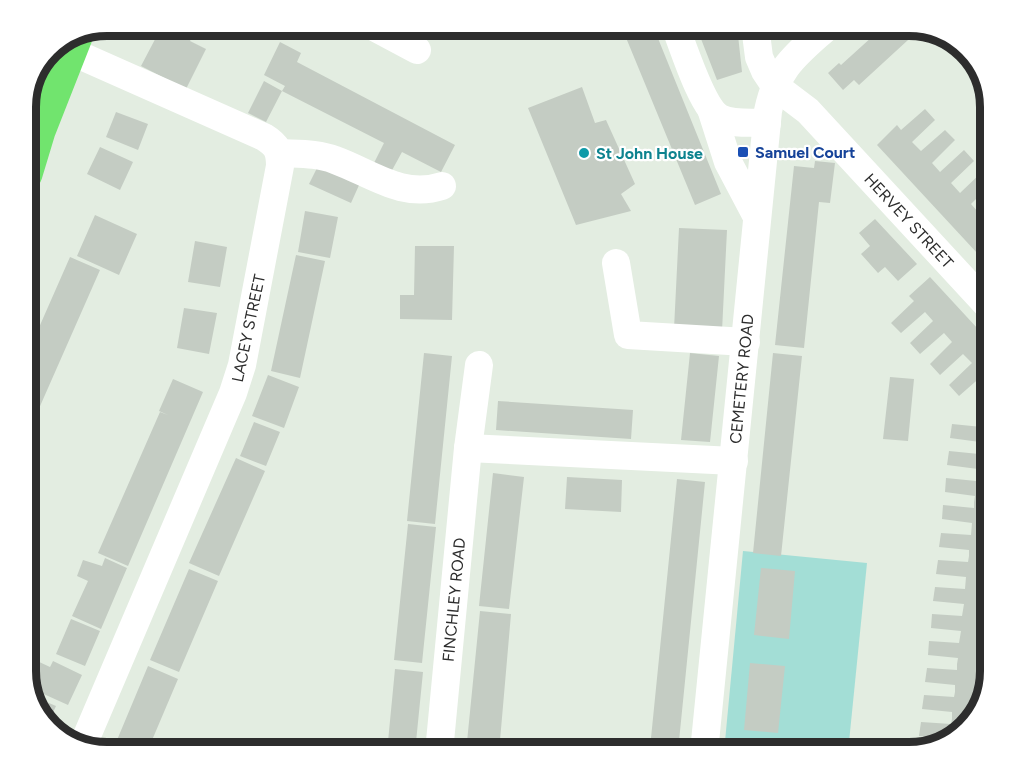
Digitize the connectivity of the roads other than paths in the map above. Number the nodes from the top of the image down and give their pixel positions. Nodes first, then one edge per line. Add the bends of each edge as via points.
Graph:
1 (391, 36) edge
2 (679, 36) edge
3 (756, 36) edge
4 (818, 36) edge
5 (73, 44) edge
6 (73, 45) edge
7 (417, 50) dead end
8 (775, 86) junction
9 (712, 111) junction
10 (767, 123) junction
11 (36, 141) edge
12 (280, 153) junction
13 (442, 186) dead end
14 (757, 217) junction
15 (616, 263) dead end
16 (980, 297) edge
17 (746, 342) junction
18 (479, 365) dead end
19 (468, 448) junction
20 (734, 461) junction
21 (87, 739) edge
22 (441, 742) edge
23 (705, 742) edge

1 - 7 street
2 - 9 street
3 - 8 street via 759,57
4 - 8 street, CEMETERY ROAD via 786,66
5 - 12 street via 264,137
6 - 11 main road
8 - 10 street, CEMETERY ROAD
8 - 16 street, HERVEY STREET via 808,111
9 - 10 street via 729,121
9 - 14 street via 728,162
10 - 14 street, CEMETERY ROAD
12 - 13 street via 319,155 398,188 430,190
12 - 21 street, LACEY STREET via 242,365 233,393
14 - 17 street, CEMETERY ROAD
15 - 17 street via 628,335
17 - 20 street, CEMETERY ROAD
18 - 19 street, FINCHLEY ROAD
19 - 20 street
19 - 22 street, FINCHLEY ROAD
20 - 23 street, CEMETERY ROAD

